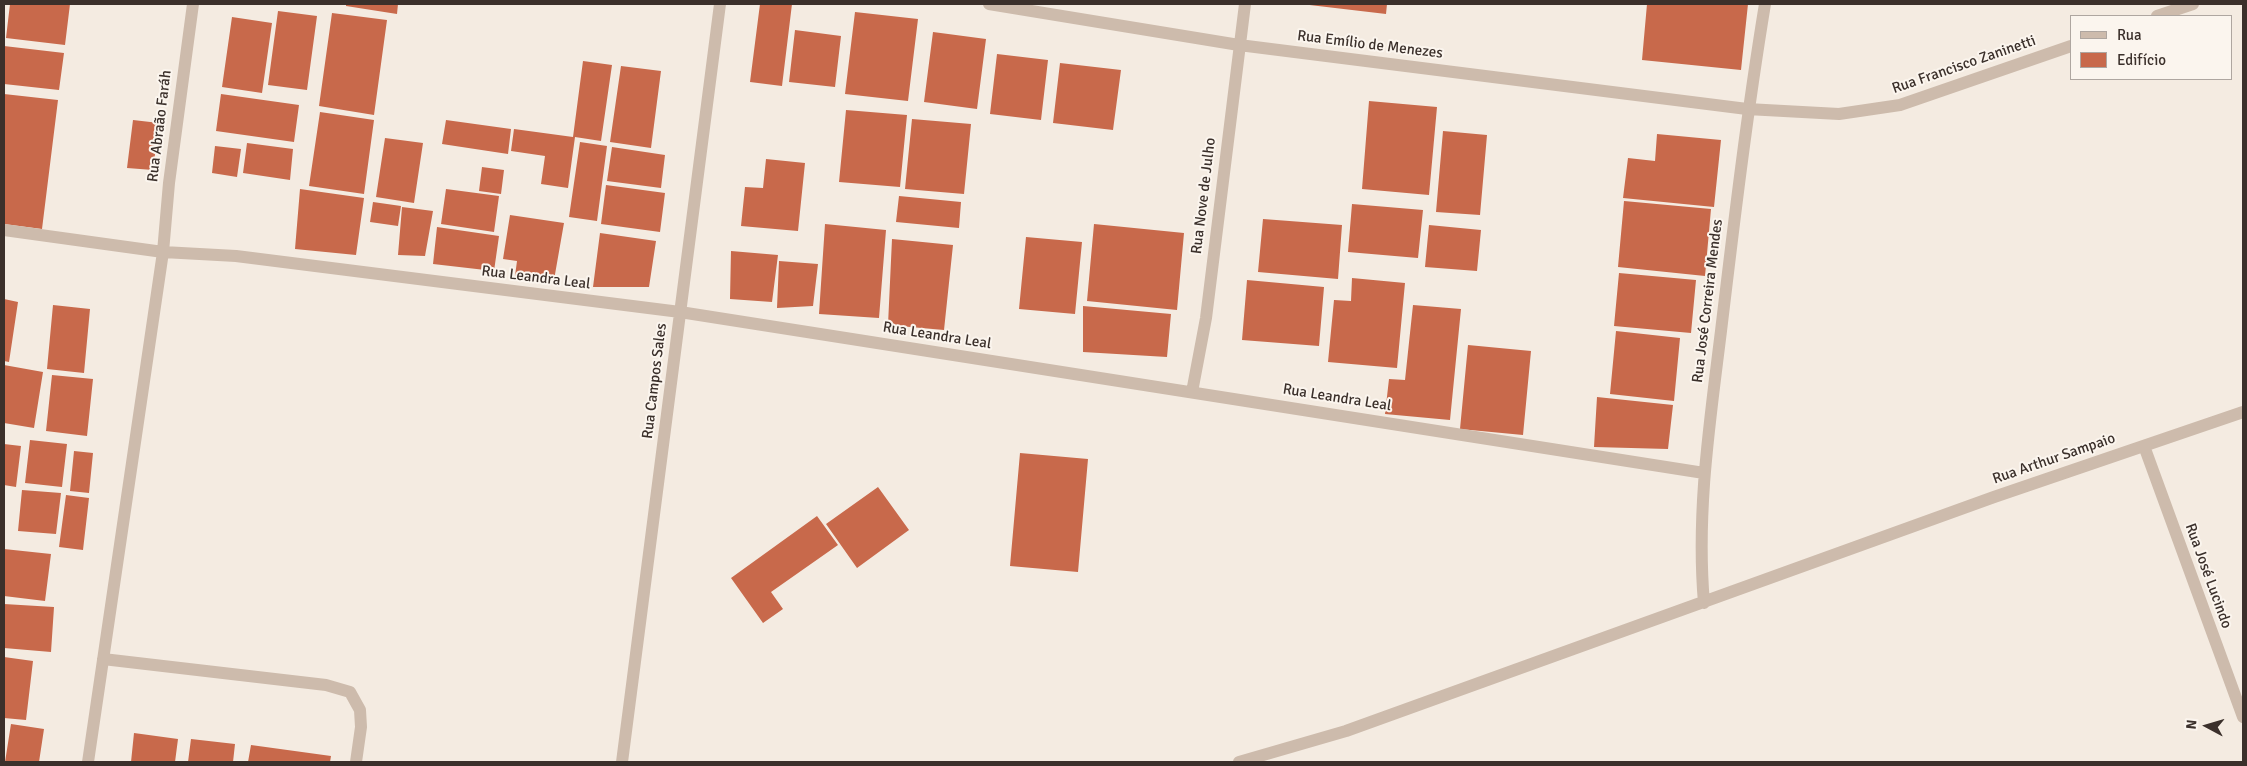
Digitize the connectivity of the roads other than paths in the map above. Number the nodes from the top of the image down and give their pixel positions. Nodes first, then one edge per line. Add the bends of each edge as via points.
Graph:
1 (193, 4) edge
2 (720, 4) edge
3 (989, 4) edge
4 (1245, 4) edge
5 (1765, 4) edge
6 (2193, 4) edge
7 (2160, 15) edge
8 (1239, 45) junction
9 (2070, 46) edge
10 (1747, 109) junction
11 (4, 230) edge
12 (163, 252) junction
13 (680, 312) junction
14 (1192, 392) junction
15 (2243, 412) edge
16 (2144, 446) junction
17 (1704, 473) junction
18 (1704, 603) junction
19 (103, 659) junction
20 (2243, 717) edge
21 (88, 762) edge
22 (356, 762) edge
23 (622, 762) edge
24 (1239, 762) edge

1 - 12 street, Rua Abraão Faráh
2 - 13 street, Rua Campos Sales
3 - 8 street, Rua Emílio de Menezes
4 - 8 street, Rua Nove de Julho
5 - 10 street, Rua José Correira Mendes
6 - 7 street
8 - 10 street, Rua Emílio de Menezes
8 - 14 street, Rua Nove de Julho via 1206,318
9 - 10 street, Rua Francisco Zaninetti via 1898,105 1839,114
10 - 17 street, Rua José Correira Mendes
11 - 12 street, Rua Leandra Leal
12 - 13 street, Rua Leandra Leal via 236,256
12 - 19 street, Rua Abraão Faráh
13 - 14 street, Rua Leandra Leal
13 - 23 street, Rua Campos Sales
14 - 17 street, Rua Leandra Leal
15 - 16 street, Rua Arthur Sampaio
16 - 18 street, Rua Arthur Sampaio
16 - 20 street, Rua José Lucindo
17 - 18 street, Rua José Correira Mendes via 1701,575
18 - 24 street, Rua Arthur Sampaio via 1346,730
19 - 21 street, Rua Abraão Faráh
19 - 22 street via 326,685 350,692 360,710

